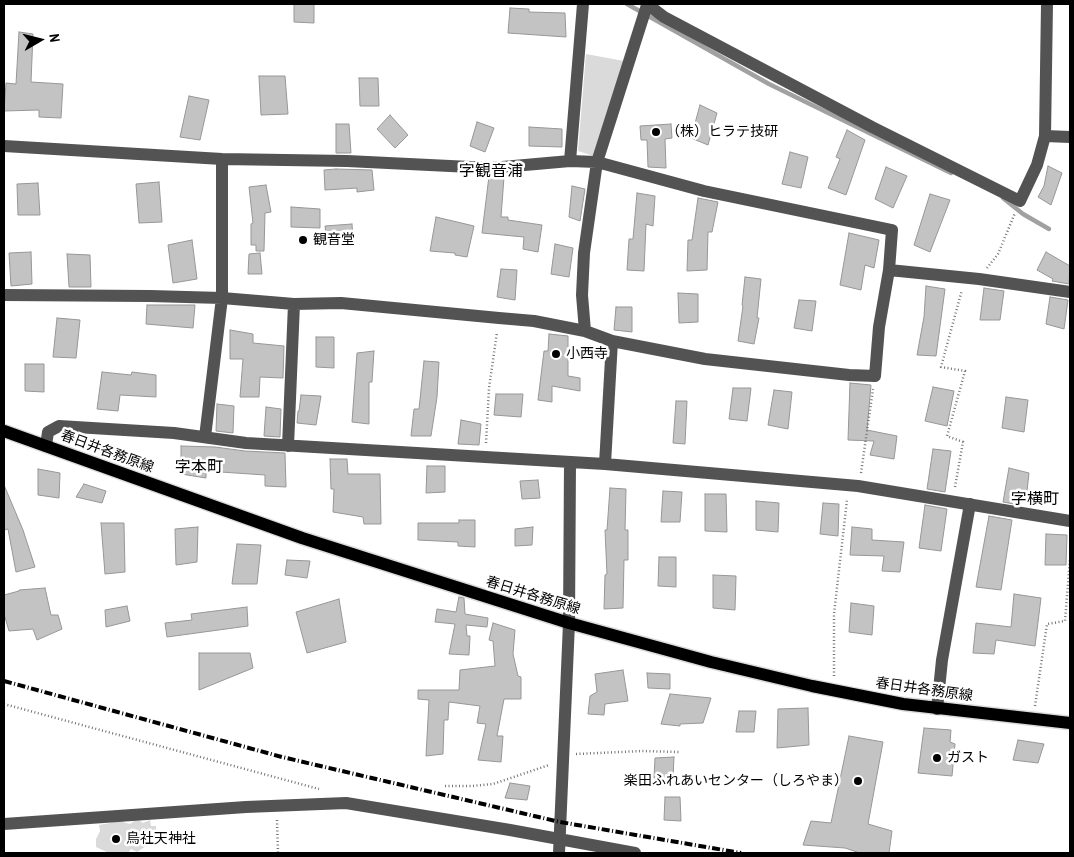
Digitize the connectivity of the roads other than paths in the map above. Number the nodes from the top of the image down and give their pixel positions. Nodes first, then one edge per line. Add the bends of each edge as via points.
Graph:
1 (583, 4) edge
2 (647, 4) edge
3 (1047, 4) edge
4 (1045, 136) junction
5 (1070, 137) edge
6 (4, 146) edge
7 (222, 158) junction
8 (570, 161) junction
9 (598, 162) junction
10 (889, 270) junction
11 (1070, 292) edge
12 (4, 295) edge
13 (222, 298) junction
14 (294, 304) junction
15 (585, 331) junction
16 (612, 341) junction
17 (4, 431) edge
18 (205, 437) junction
19 (46, 446) junction
20 (288, 446) junction
21 (570, 462) junction
22 (605, 464) junction
23 (970, 504) junction
24 (1070, 521) edge
25 (569, 623) junction
26 (937, 708) junction
27 (1070, 723) edge
28 (4, 824) edge
29 (560, 840) junction
30 (559, 853) edge
31 (635, 853) edge

1 - 8 street
2 - 4 street via 664,17 872,127 1020,201 1037,165
2 - 9 street
3 - 4 street
4 - 5 street
6 - 7 street
7 - 8 street via 490,168
7 - 13 street
8 - 9 street
9 - 10 street via 704,191 892,230
9 - 15 street via 584,253 582,295
10 - 11 street
10 - 16 street via 875,376 705,359
12 - 13 street
13 - 14 street
13 - 18 street
14 - 15 street via 340,303 534,321
14 - 20 street
15 - 16 street
16 - 22 street
17 - 19 main road, 春日井各務原線
18 - 19 street via 60,426 48,432
18 - 20 street
19 - 25 main road, 春日井各務原線 via 302,538
20 - 21 street
21 - 22 street
21 - 25 street
22 - 23 street via 853,486
23 - 24 street
23 - 26 street via 942,660
25 - 26 main road, 春日井各務原線 via 812,686
25 - 29 street
26 - 27 main road, 春日井各務原線
28 - 29 street via 346,803
29 - 30 street
29 - 31 street

